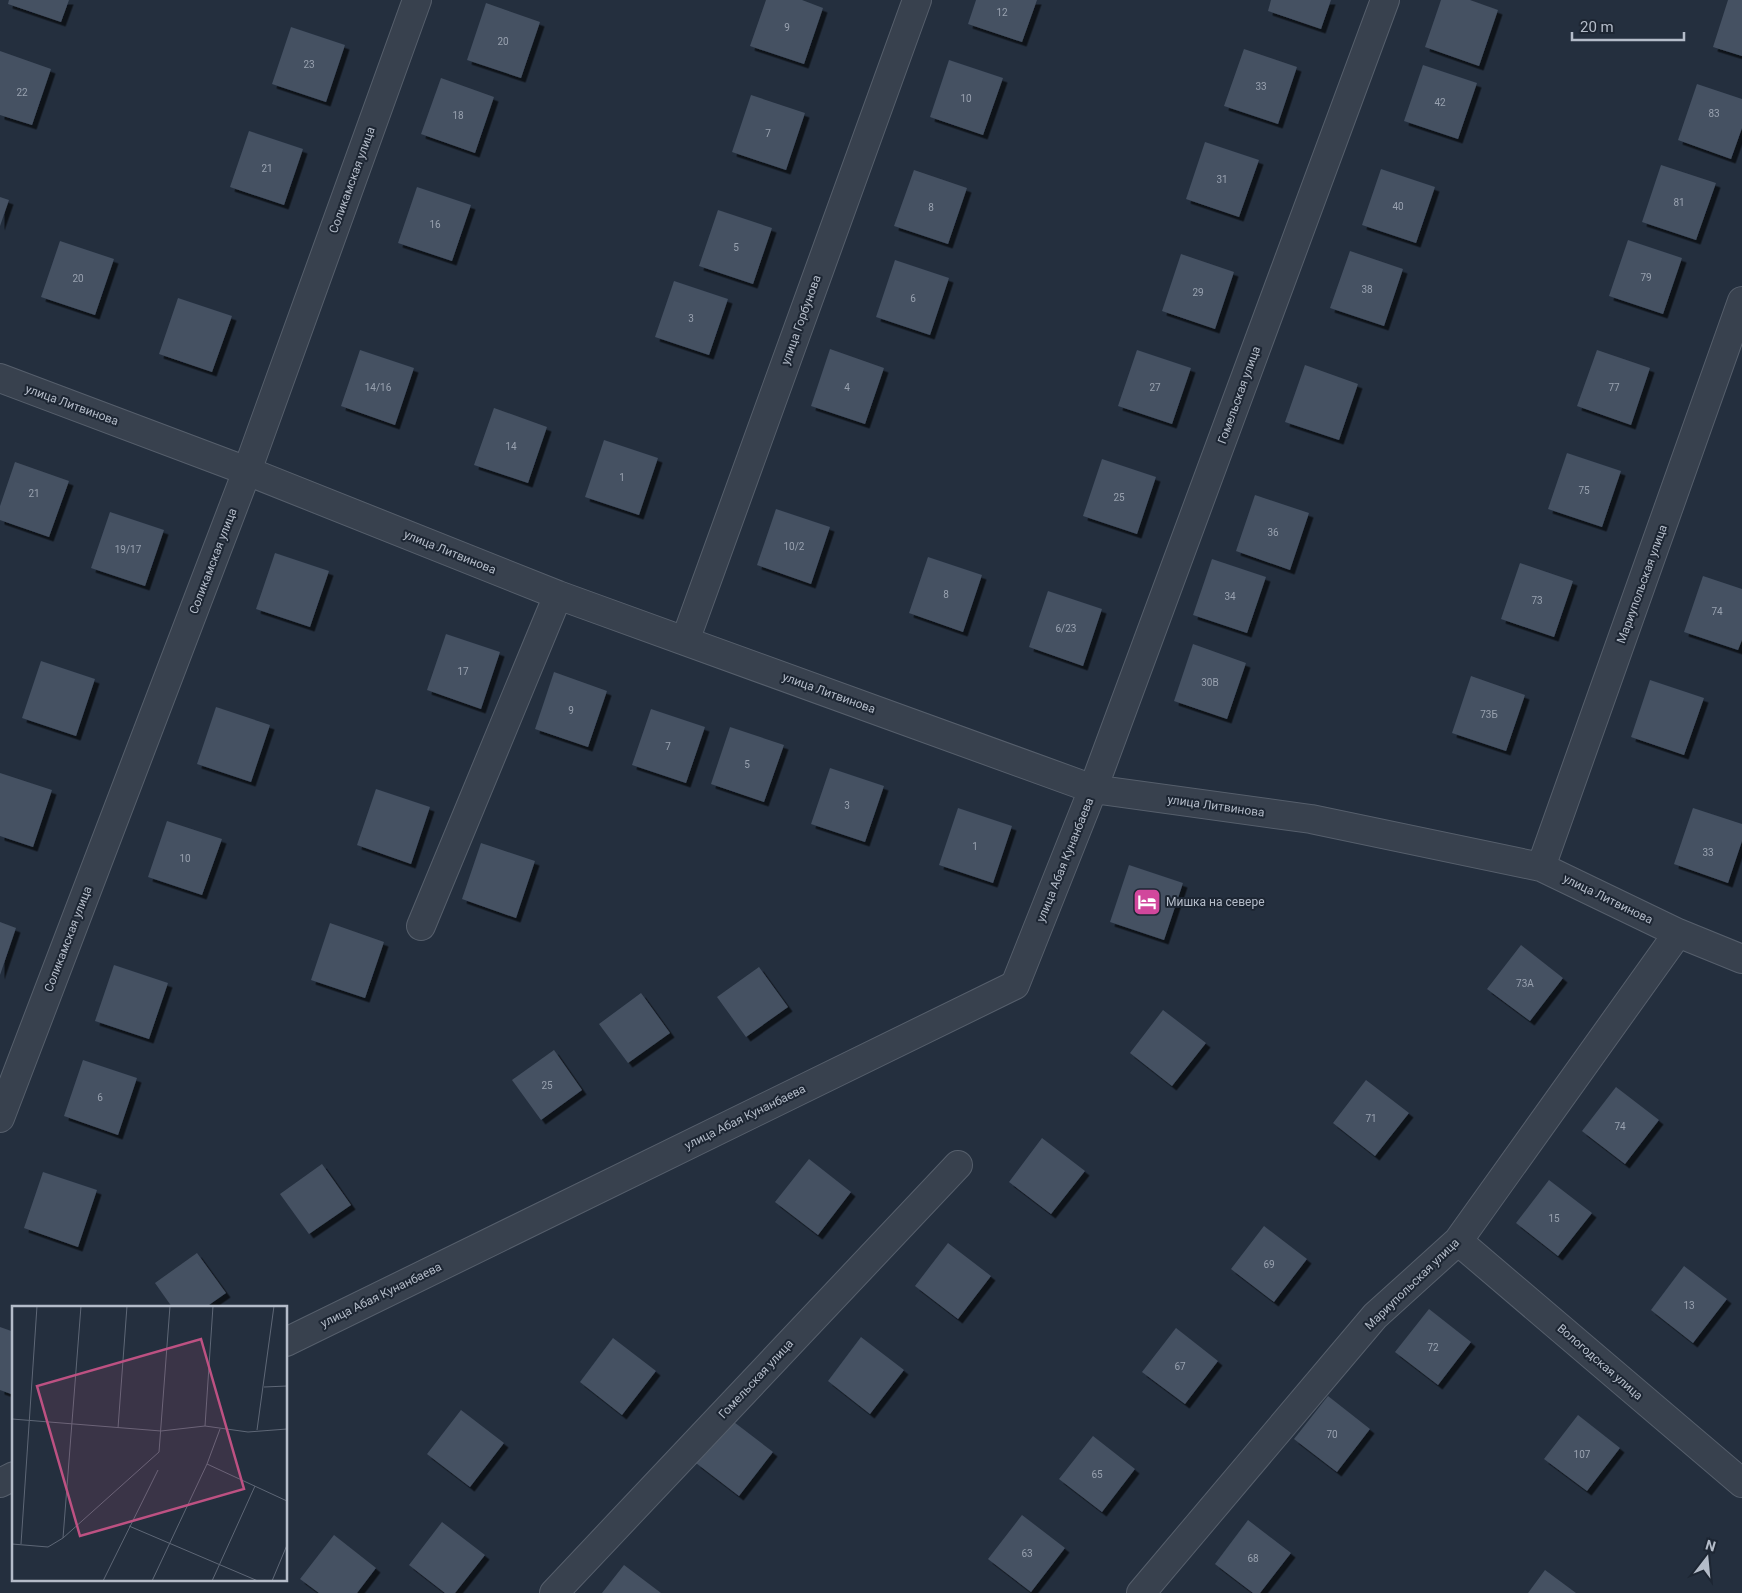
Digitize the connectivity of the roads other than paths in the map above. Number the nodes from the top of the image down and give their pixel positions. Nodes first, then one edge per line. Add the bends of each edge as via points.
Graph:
1 (417, 0) edge
2 (917, 0) edge
3 (1385, 0) edge
4 (1742, 301) edge
5 (0, 378) edge
6 (248, 471) junction
7 (558, 595) junction
8 (685, 641) junction
9 (1093, 789) junction
10 (1541, 867) junction
11 (421, 926) dead end
12 (1678, 933) junction
13 (1742, 959) edge
14 (0, 1118) edge
15 (958, 1165) dead end
16 (1458, 1240) junction
17 (288, 1341) edge
18 (12, 1477) edge
19 (0, 1483) edge
20 (1742, 1483) edge
21 (554, 1593) edge
22 (1141, 1593) edge

1 - 6 street, Соликамская улица
2 - 8 street, улица Горбунова
3 - 9 street, Гомельская улица
4 - 10 street, Мариупольская улица
5 - 6 street, улица Литвинова
6 - 7 street, улица Литвинова
6 - 14 street, Соликамская улица
7 - 8 street, улица Литвинова
7 - 11 street
8 - 9 street, улица Литвинова
9 - 10 street, улица Литвинова via 1311,819
9 - 17 street, улица Абая Кунанбаева via 1015,985
10 - 12 street, улица Литвинова
12 - 13 street, улица Литвинова
12 - 16 street, Мариупольская улица
15 - 21 street, Гомельская улица
16 - 20 street, Вологодская улица
16 - 22 street, Мариупольская улица via 1375,1316
18 - 19 street

